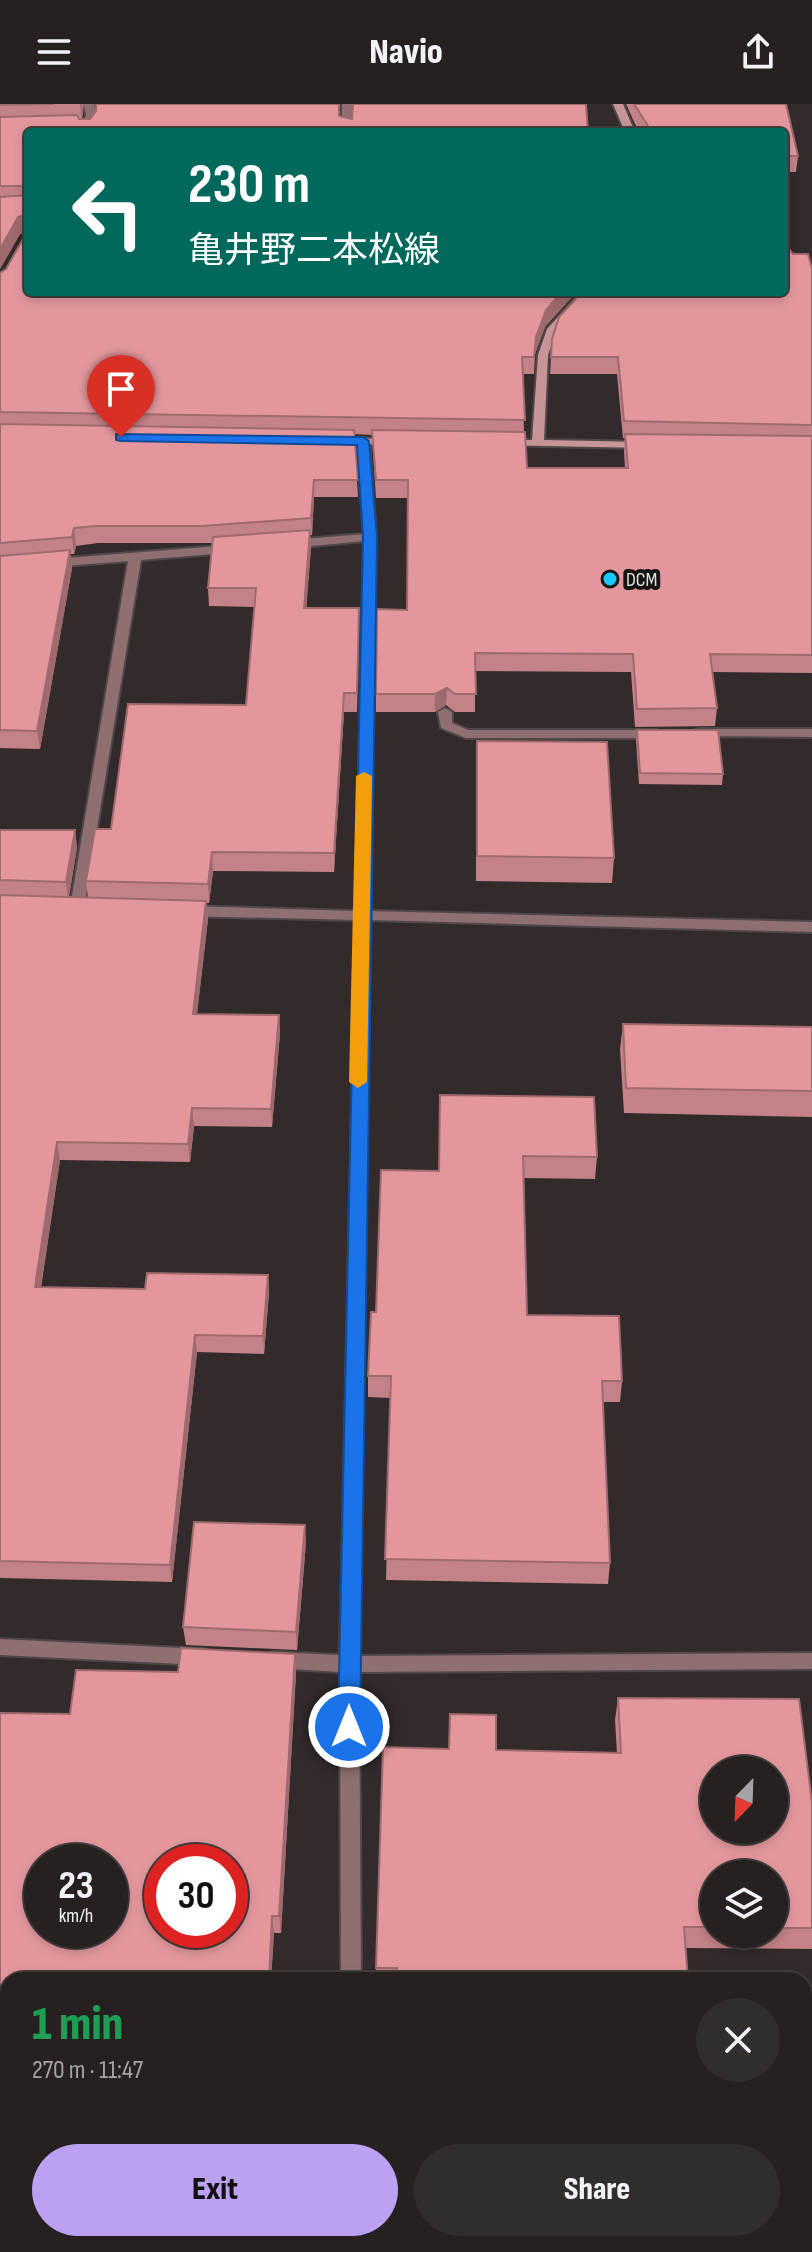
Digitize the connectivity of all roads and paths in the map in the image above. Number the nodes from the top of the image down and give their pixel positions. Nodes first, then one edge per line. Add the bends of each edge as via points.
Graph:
1 (89, 104) edge
2 (347, 104) edge
3 (618, 104) edge
4 (75, 125) edge
5 (88, 128) edge
6 (347, 128) edge
7 (628, 128) edge
8 (583, 296) edge
9 (316, 440) edge
10 (363, 441) junction
11 (411, 442) edge
12 (490, 443) edge
13 (538, 443) junction
14 (660, 445) edge
15 (370, 537) junction
16 (276, 545) edge
17 (245, 548) edge
18 (135, 557) junction
19 (45, 564) edge
20 (445, 712) edge
21 (812, 733) edge
22 (667, 734) edge
23 (683, 734) edge
24 (77, 908) edge
25 (172, 911) edge
26 (361, 916) junction
27 (812, 927) edge
28 (0, 1647) edge
29 (222, 1658) edge
30 (254, 1659) edge
31 (812, 1661) edge
32 (349, 1664) junction
33 (351, 1972) edge

1 - 5 street
2 - 6 street
3 - 7 street
4 - 5 street
8 - 13 street via 551,331 543,355
9 - 10 street
10 - 11 street
10 - 15 street
12 - 13 street
13 - 14 street
15 - 16 street
15 - 26 street
17 - 18 street
18 - 19 street
18 - 24 street
20 - 22 street via 446,725 466,734
21 - 23 street
25 - 26 street
26 - 27 street
26 - 32 street
28 - 29 street
30 - 32 street
31 - 32 street
32 - 33 street

